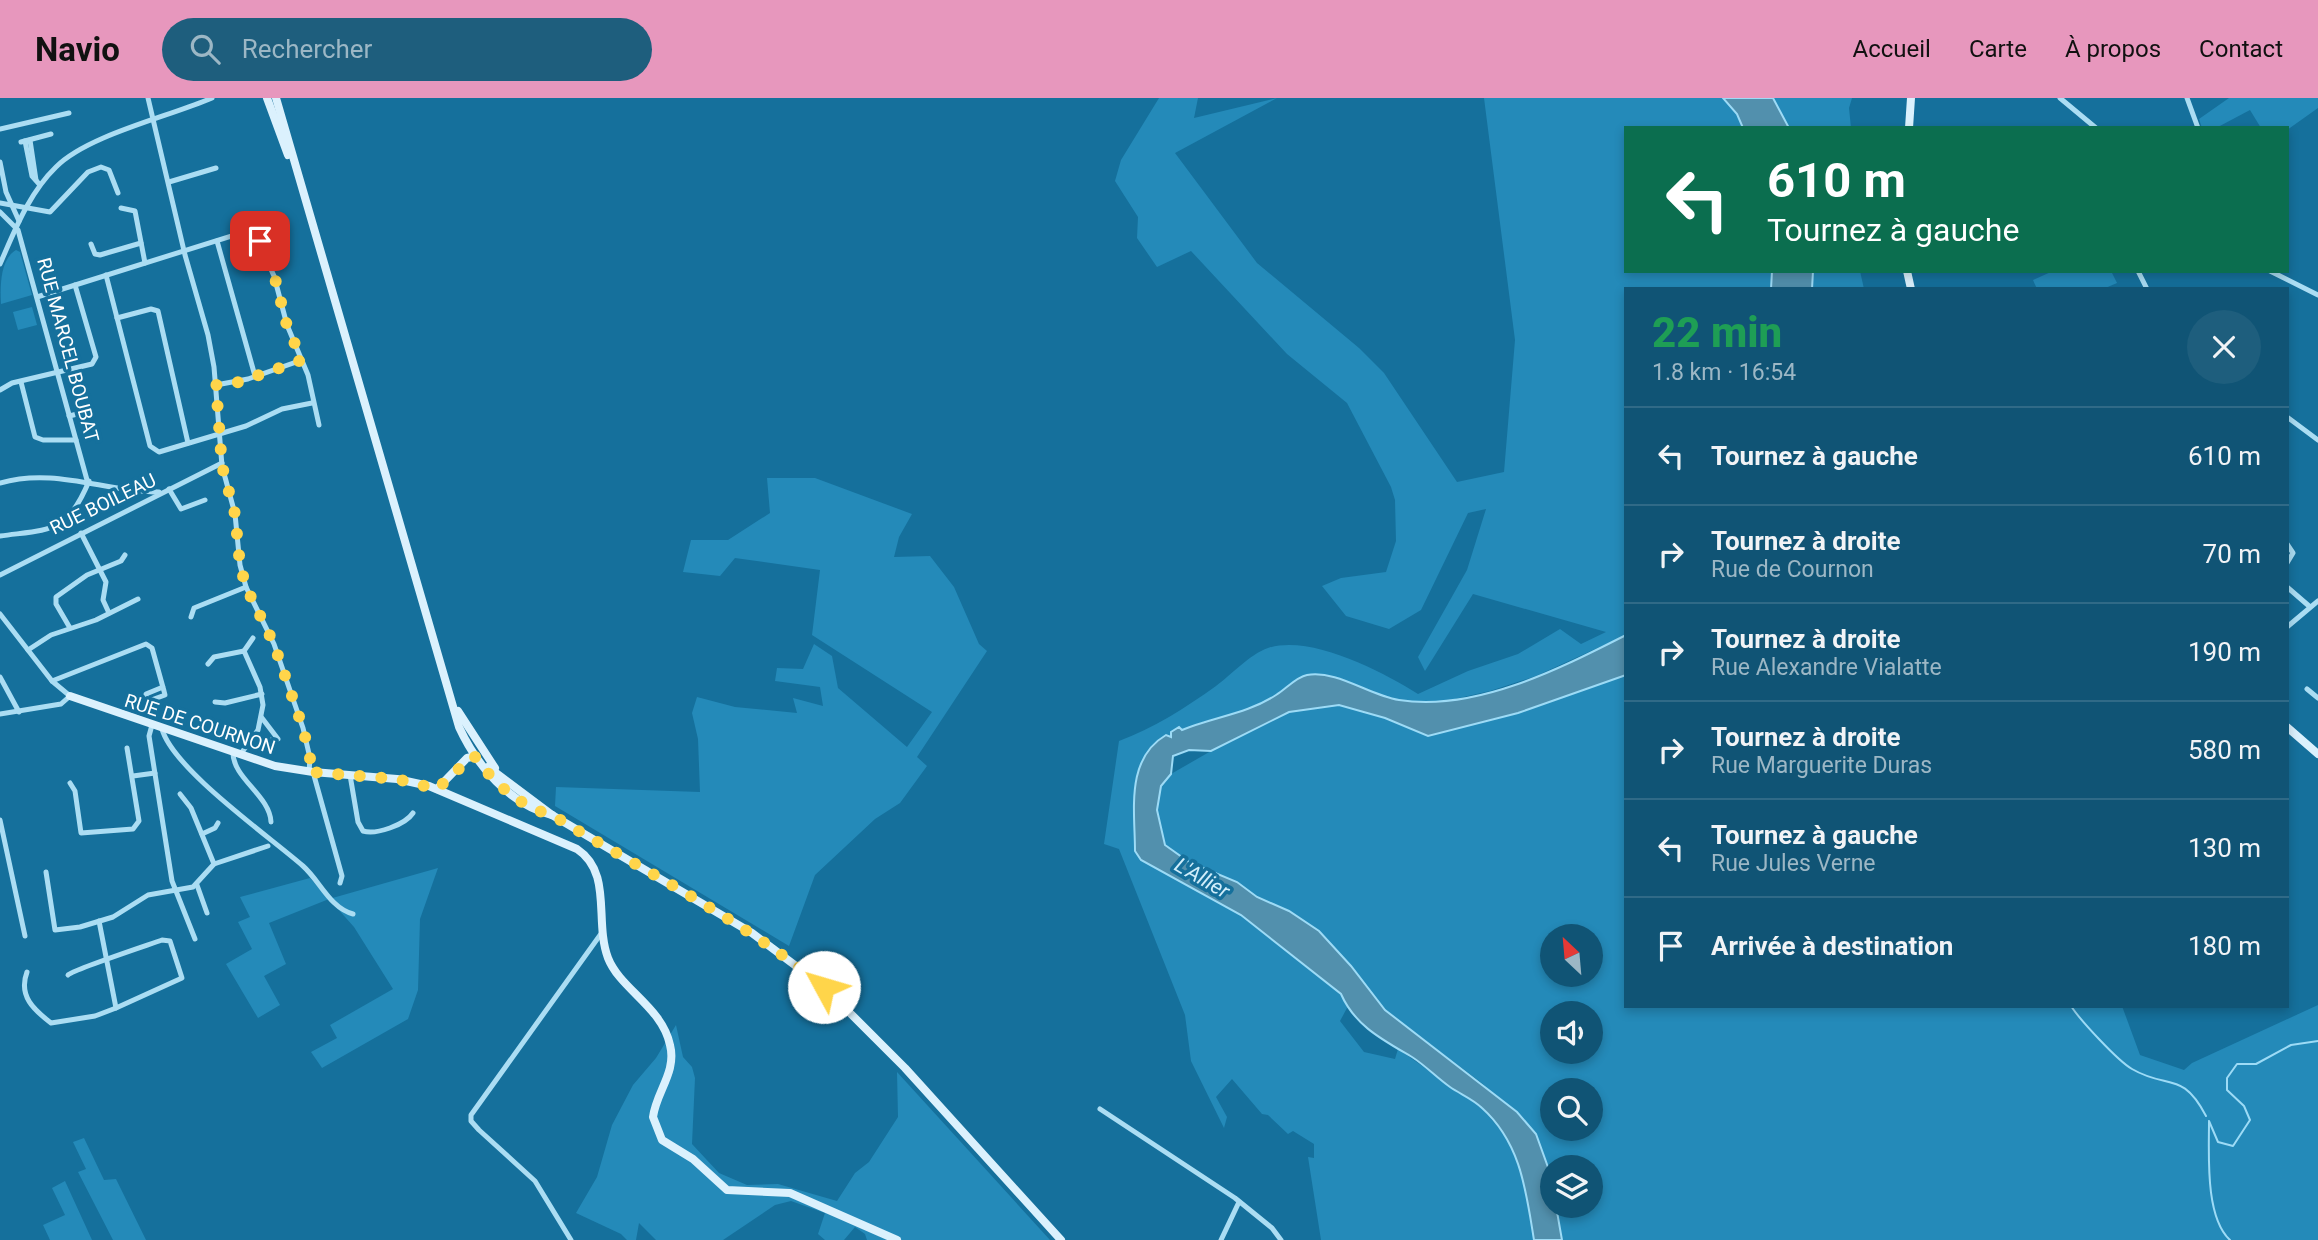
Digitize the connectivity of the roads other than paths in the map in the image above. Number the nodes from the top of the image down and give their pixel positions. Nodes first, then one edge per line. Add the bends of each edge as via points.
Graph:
1 (148, 98) edge
2 (212, 98) edge
3 (267, 98) edge
4 (276, 98) edge
5 (1911, 98) edge
6 (2060, 98) edge
7 (2187, 98) edge
8 (69, 113) dead end
9 (152, 122) junction
10 (1909, 126) edge
11 (2093, 126) edge
12 (2197, 126) edge
13 (0, 129) edge
14 (51, 134) dead end
15 (0, 164) edge
16 (216, 168) dead end
17 (298, 177) junction
18 (169, 182) junction
19 (38, 183) junction
20 (118, 193) dead end
21 (6, 204) edge
22 (27, 206) junction
23 (121, 208) dead end
24 (2, 214) edge
25 (19, 221) junction
26 (276, 222) dead end
27 (15, 229) junction
28 (254, 231) junction
29 (217, 241) junction
30 (141, 243) junction
31 (91, 244) dead end
32 (184, 251) junction
33 (145, 263) junction
34 (0, 264) edge
35 (2274, 273) edge
36 (106, 275) junction
37 (75, 285) junction
38 (2318, 295) edge
39 (37, 297) junction
40 (117, 318) junction
41 (302, 360) junction
42 (58, 373) junction
43 (254, 376) junction
44 (21, 382) junction
45 (216, 385) junction
46 (0, 390) edge
47 (312, 403) junction
48 (86, 412) dead end
49 (69, 416) junction
50 (2289, 418) edge
51 (319, 425) dead end
52 (220, 433) junction
53 (76, 440) junction
54 (2318, 440) edge
55 (188, 443) junction
56 (222, 463) junction
57 (88, 481) junction
58 (0, 483) edge
59 (165, 490) junction
60 (127, 491) junction
61 (143, 492) junction
62 (205, 500) dead end
63 (144, 501) junction
64 (134, 506) junction
65 (81, 533) junction
66 (0, 536) edge
67 (125, 555) dead end
68 (100, 570) junction
69 (0, 575) edge
70 (246, 587) junction
71 (2289, 589) edge
72 (138, 599) dead end
73 (2318, 601) edge
74 (2309, 606) junction
75 (109, 613) junction
76 (0, 614) edge
77 (191, 617) dead end
78 (2289, 625) edge
79 (70, 628) junction
80 (253, 638) dead end
81 (28, 650) junction
82 (244, 651) junction
83 (208, 664) dead end
84 (0, 677) edge
85 (52, 681) junction
86 (163, 687) dead end
87 (2307, 689) dead end
88 (262, 694) junction
89 (70, 696) junction
90 (2318, 698) edge
91 (215, 702) dead end
92 (19, 712) junction
93 (0, 714) edge
94 (262, 718) junction
95 (152, 725) junction
96 (162, 729) junction
97 (2289, 729) edge
98 (254, 735) junction
99 (127, 748) dead end
100 (237, 754) junction
101 (2318, 754) edge
102 (479, 755) junction
103 (311, 772) junction
104 (155, 773) junction
105 (350, 775) junction
106 (133, 776) junction
107 (70, 783) dead end
108 (157, 787) junction
109 (166, 788) dead end
110 (437, 789) junction
111 (180, 794) dead end
112 (413, 813) dead end
113 (552, 815) junction
114 (0, 820) edge
115 (271, 822) dead end
116 (218, 823) dead end
117 (202, 834) junction
118 (1, 835) edge
119 (268, 846) dead end
120 (214, 864) junction
121 (46, 872) dead end
122 (340, 883) dead end
123 (197, 885) junction
124 (175, 888) junction
125 (206, 913) dead end
126 (353, 914) dead end
127 (99, 922) junction
128 (603, 932) junction
129 (25, 936) dead end
130 (195, 939) dead end
131 (107, 961) junction
132 (27, 972) dead end
133 (68, 975) dead end
134 (116, 1007) junction
135 (1100, 1109) dead end
136 (1239, 1202) junction
137 (571, 1240) edge
138 (897, 1240) edge
139 (1061, 1240) edge
140 (1221, 1240) edge
141 (1281, 1240) edge

1 - 9 street
2 - 9 street
3 - 17 main road
4 - 17 main road
5 - 10 main road
6 - 11 street
7 - 12 street
8 - 13 street
9 - 18 street
9 - 19 street via 82,148
14 - 19 street via 25,141
15 - 21 street
16 - 18 street
17 - 102 main road via 454,706
18 - 32 street
19 - 22 street
20 - 22 street via 109,170 101,167 88,172 50,212
21 - 22 street
21 - 24 street
21 - 25 street
22 - 25 street
23 - 30 street via 135,211
24 - 27 street
25 - 27 street
26 - 28 street
27 - 34 street
27 - 39 street, RUE MARCEL BOUBAT
28 - 29 street
28 - 41 street
29 - 32 street
29 - 43 street
30 - 31 street via 100,255
30 - 33 street
32 - 33 street
32 - 45 street via 208,335
33 - 36 street
35 - 38 street
36 - 37 street
36 - 40 street
37 - 39 street
37 - 42 street via 96,357 92,364
39 - 42 street, RUE MARCEL BOUBAT
40 - 55 street via 150,446 159,452
40 - 55 street via 158,311
41 - 43 street
41 - 47 street
42 - 44 street
42 - 49 street, RUE MARCEL BOUBAT
43 - 45 street
44 - 46 street
44 - 53 street via 35,437
45 - 52 street
47 - 51 street
47 - 52 street via 282,409
48 - 49 street
49 - 53 street, RUE MARCEL BOUBAT
50 - 54 street
52 - 55 street
52 - 56 street
53 - 57 street, RUE MARCEL BOUBAT
56 - 59 street, RUE BOILEAU
56 - 70 street
57 - 58 street via 36,477
57 - 60 street
57 - 66 street via 70,516 58,526
59 - 61 street
59 - 62 street via 181,509
59 - 63 street, RUE BOILEAU
60 - 61 street
60 - 64 street
61 - 63 street
63 - 64 street, RUE BOILEAU
64 - 65 street, RUE BOILEAU
65 - 68 street
65 - 69 street, RUE BOILEAU
67 - 68 street
68 - 75 street
68 - 79 street via 55,599
70 - 77 street via 194,608
70 - 103 street via 274,644 296,705
71 - 74 street
72 - 75 street
73 - 74 street
74 - 78 street
75 - 79 street
76 - 81 street, RUE DE COURNON
79 - 81 street
80 - 82 street
81 - 85 street, RUE DE COURNON
82 - 83 street via 214,657
82 - 88 street
84 - 92 street
85 - 86 street via 146,644 152,648
85 - 89 street, RUE DE COURNON
87 - 90 street
88 - 91 street
88 - 94 street
89 - 92 street via 61,704
89 - 95 main road, RUE DE COURNON
92 - 93 street
94 - 98 street
94 - 98 street via 278,739
95 - 96 main road, RUE DE COURNON
95 - 104 street via 149,736
96 - 100 main road, RUE DE COURNON
96 - 126 street via 201,780 303,866 337,905
97 - 101 main road
98 - 100 street
99 - 106 street
100 - 103 main road, RUE DE COURNON
100 - 115 street via 235,763 268,810
102 - 110 main road
102 - 113 main road
102 - 113 main road via 506,790
103 - 105 main road, RUE DE COURNON
103 - 122 street via 342,876
104 - 106 street
104 - 108 street
105 - 110 main road, RUE DE COURNON via 397,779
105 - 112 street via 363,831 375,832 409,820
106 - 107 street via 139,821 133,829 81,833
108 - 109 street
108 - 124 street
110 - 128 main road, RUE DE COURNON via 590,858 598,876
111 - 117 street
113 - 139 main road via 752,933 824,987 905,1068
114 - 118 street
116 - 117 street
117 - 120 street
118 - 129 street
119 - 120 street
120 - 123 street
121 - 127 street via 55,930
123 - 124 street
123 - 125 street
124 - 127 street via 144,896 122,913
124 - 130 street
127 - 131 street
128 - 137 street via 471,1115 471,1121 535,1181
128 - 138 main road via 611,963 647,1003 670,1044 670,1072 653,1117 662,1140 693,1159 727,1190 790,1193
131 - 133 street via 77,968
131 - 134 street
131 - 134 street via 166,939 183,974
132 - 134 street via 24,982 30,1006 51,1023 95,1016
135 - 136 street
136 - 140 street
136 - 141 street

